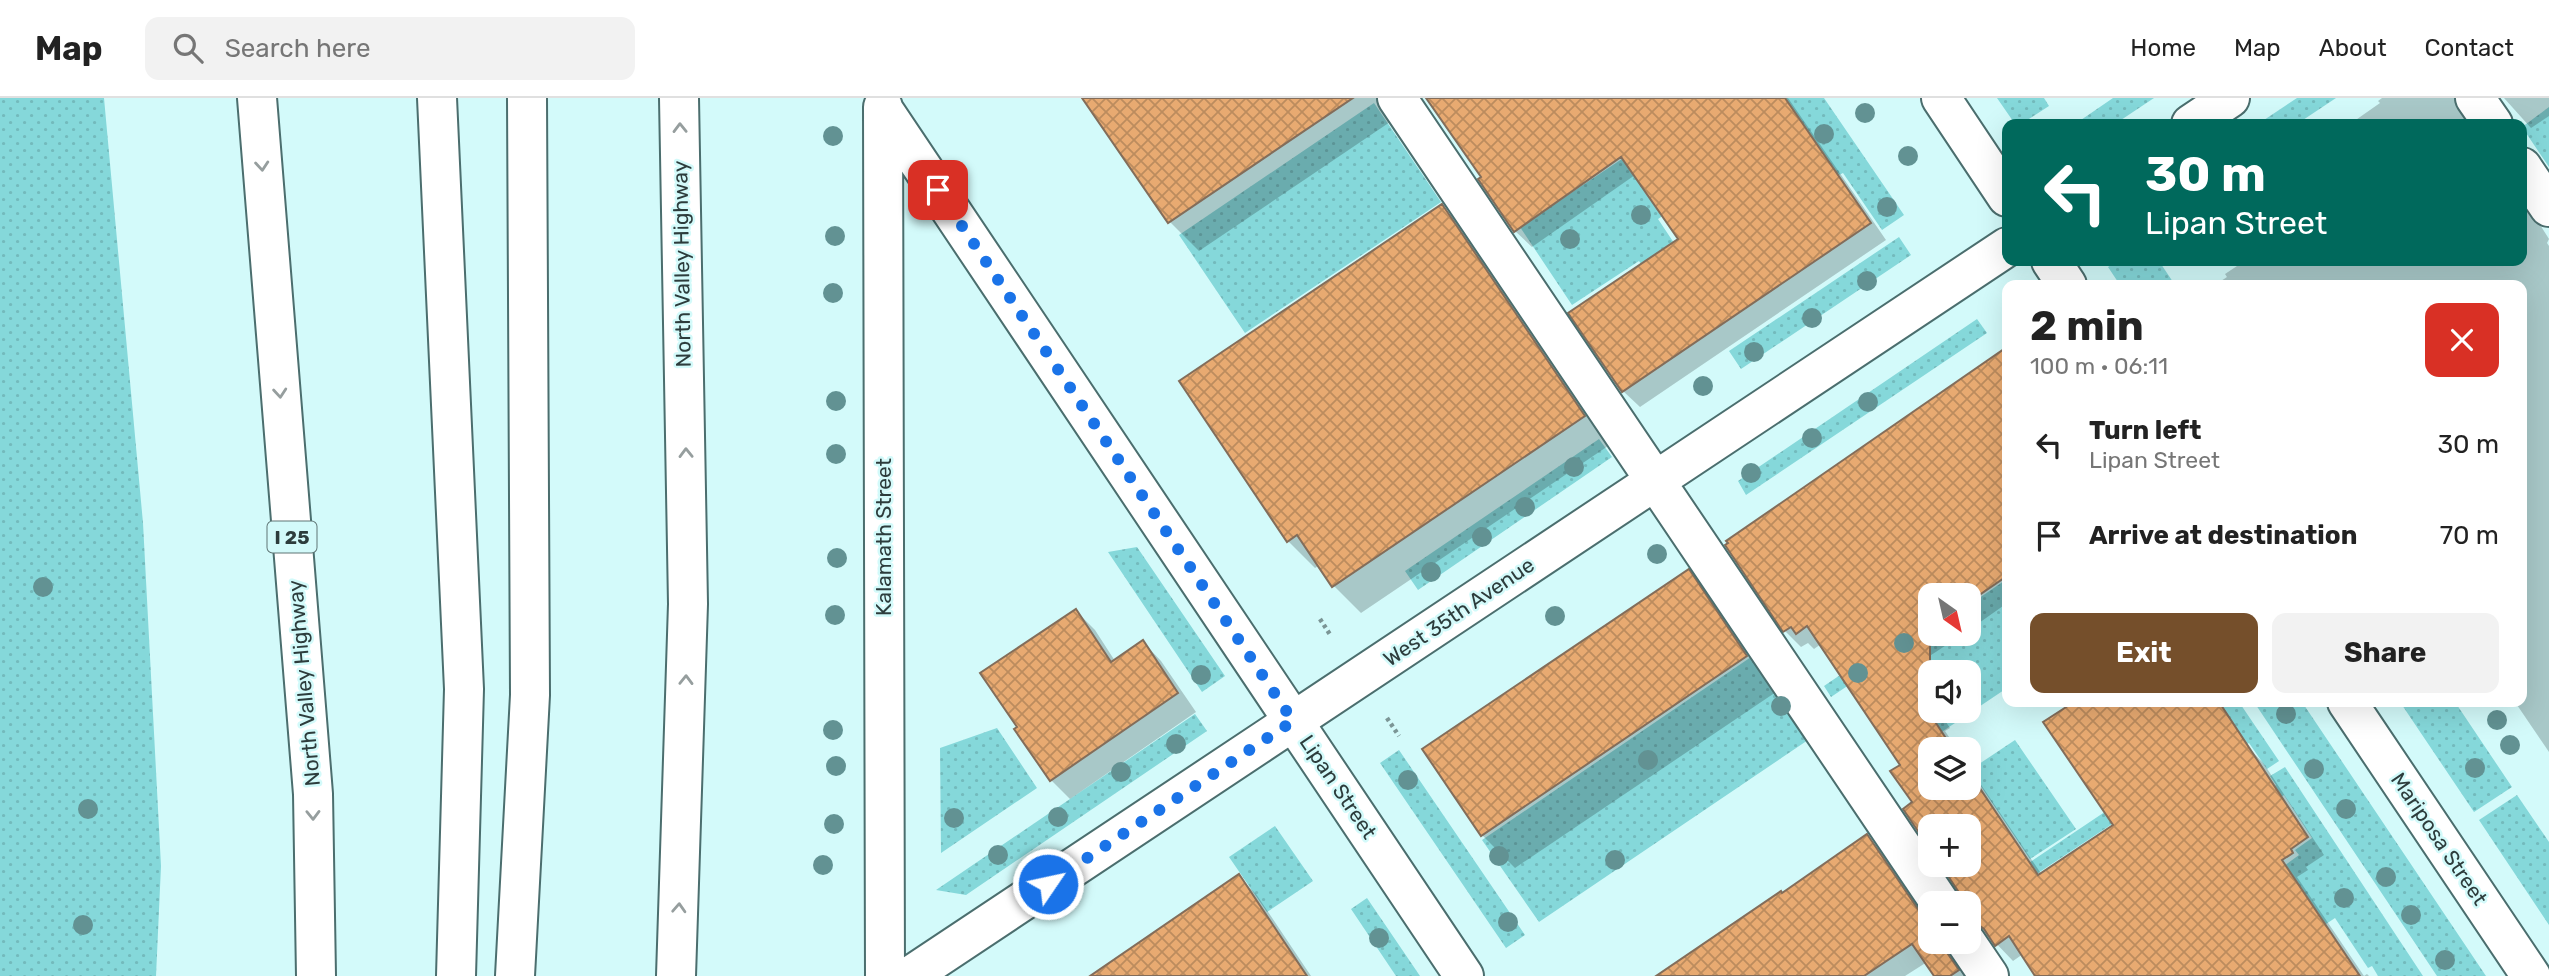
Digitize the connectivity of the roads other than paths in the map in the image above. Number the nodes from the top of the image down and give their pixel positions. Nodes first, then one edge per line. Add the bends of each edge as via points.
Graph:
1 (257, 98) edge
2 (437, 98) edge
3 (527, 98) edge
4 (680, 98) edge
5 (1397, 98) edge
6 (1941, 98) edge
7 (2230, 98) edge
8 (2475, 98) edge
9 (883, 104) edge
10 (2198, 119) edge
11 (2490, 119) edge
12 (2527, 174) edge
13 (2002, 190) edge
14 (2549, 207) edge
15 (2002, 250) edge
16 (1656, 481) junction
17 (2350, 707) edge
18 (1293, 721) junction
19 (1932, 891) edge
20 (1974, 954) edge
21 (932, 970) edge
22 (316, 976) edge
23 (456, 976) edge
24 (515, 976) edge
25 (676, 976) edge
26 (885, 976) edge
27 (1464, 976) edge
28 (1989, 976) edge
29 (2531, 976) edge

1 -> 22 main road, North Valley Highway / I 25 via 313,794
2 - 23 main road via 464,689
3 - 24 main road via 530,695
25 -> 4 main road, North Valley Highway via 688,604
5 - 16 main road
6 - 13 main road
7 - 10 main road
8 - 11 main road
9 - 18 main road, Lipan Street
9 - 26 main road, Kalamath Street
12 - 14 main road
15 - 16 main road, West 35th Avenue
16 - 18 main road, West 35th Avenue
16 - 19 main road
17 - 29 main road, Mariposa Street
18 - 21 main road, West 35th Avenue
18 - 27 main road, Lipan Street
20 - 28 main road

